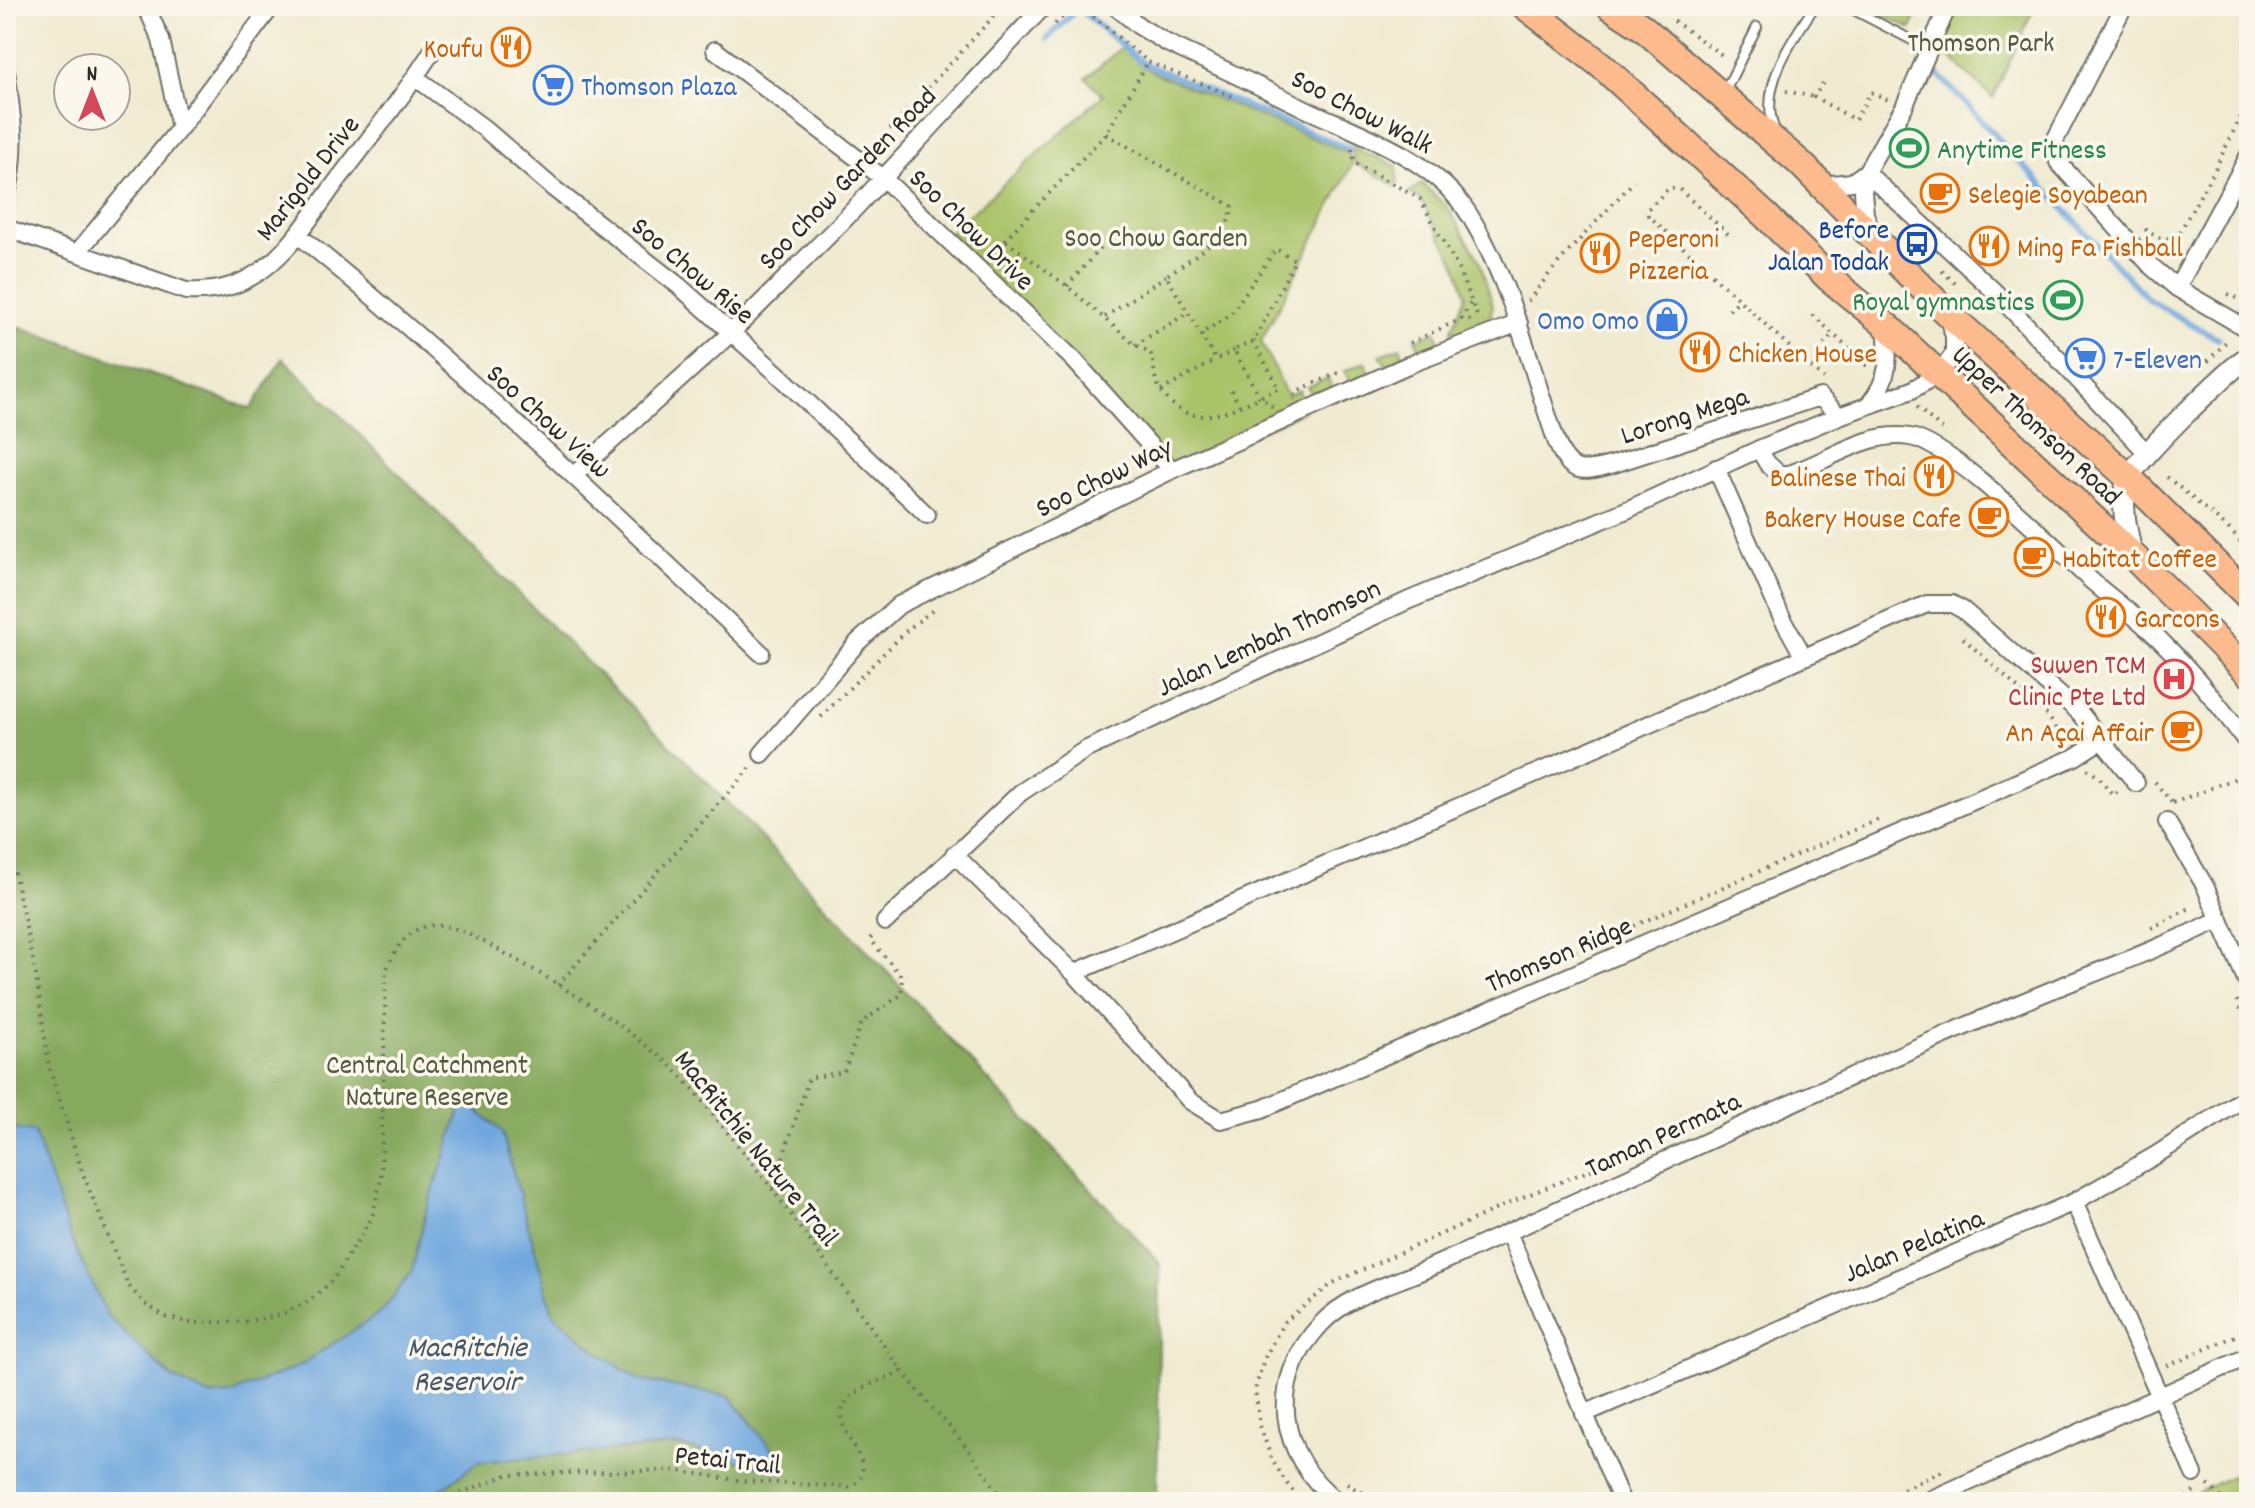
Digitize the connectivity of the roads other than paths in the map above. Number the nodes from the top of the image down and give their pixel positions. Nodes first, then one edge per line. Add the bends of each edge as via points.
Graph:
1 (146, 6) edge
2 (272, 6) edge
3 (1044, 6) edge
4 (1115, 6) edge
5 (1525, 6) edge
6 (1610, 6) edge
7 (1815, 6) edge
8 (1846, 6) edge
9 (1948, 6) edge
10 (2124, 6) edge
11 (1757, 27) dead end
12 (434, 48) dead end
13 (1929, 49) junction
14 (715, 50) dead end
15 (6, 71) edge
16 (415, 77) junction
17 (1722, 95) junction
18 (180, 128) junction
19 (1784, 149) junction
20 (2249, 155) edge
21 (1866, 172) junction
22 (883, 178) junction
23 (1822, 185) junction
24 (6, 197) edge
25 (6, 228) edge
26 (297, 234) junction
27 (1874, 237) junction
28 (77, 253) junction
29 (2177, 288) junction
30 (1946, 312) junction
31 (1518, 319) junction
32 (1886, 325) junction
33 (2249, 330) edge
34 (732, 332) junction
35 (2249, 356) edge
36 (1939, 373) junction
37 (1869, 404) junction
38 (1839, 416) junction
39 (1759, 449) junction
40 (2148, 454) junction
41 (1565, 462) joint
42 (1716, 468) junction
43 (1172, 470) junction
44 (574, 475) junction
45 (2128, 477) junction
46 (927, 515) dead end
47 (2132, 555) junction
48 (2249, 597) edge
49 (2238, 648) edge
50 (761, 653) dead end
51 (1804, 657) junction
52 (2249, 673) edge
53 (2103, 739) junction
54 (2249, 745) edge
55 (762, 754) road end
56 (2136, 783) road end
57 (2167, 822) road end
58 (954, 854) junction
59 (2220, 919) junction
60 (885, 922) road end
61 (1074, 973) junction
62 (2249, 986) edge
63 (2249, 1095) edge
64 (2074, 1202) junction
65 (1508, 1232) junction
66 (2249, 1356) edge
67 (2160, 1394) junction
68 (1584, 1414) junction
69 (2194, 1474) road end
70 (1338, 1502) edge
71 (1622, 1502) edge
72 (1925, 1502) edge

1 - 18 street via 161,40
2 - 18 street
3 - 22 street, Soo Chow Garden Road
4 - 31 street, Soo Chow Walk via 1167,43 1406,156 1444,183 1469,214
5 - 32 main road, Upper Thomson Road via 1601,65
6 - 17 main road, Upper Thomson Road
7 - 19 lane via 1773,87 1771,121
8 - 13 lane
9 - 13 street
10 - 29 street via 2055,149 2061,166
11 - 17 lane
12 - 16 street, Marigold Drive
13 - 21 street via 1904,107
14 - 22 street, Soo Chow Drive
15 - 24 street via 15,144
16 - 26 street, Marigold Drive
16 - 34 street, Soo Chow Rise
17 - 19 main road, Upper Thomson Road
18 - 28 street
19 - 23 main road, Upper Thomson Road
20 - 29 street
21 - 23 street via 1852,182
21 - 27 street via 1865,214
21 - 40 street via 1995,292
22 - 34 street, Soo Chow Garden Road
22 - 43 street, Soo Chow Drive via 1074,360
23 - 27 main road, Upper Thomson Road
25 - 28 street, Marigold Drive
26 - 28 street, Marigold Drive via 252,277 209,292 186,291
26 - 44 street, Soo Chow View
27 - 30 main road, Upper Thomson Road
29 - 33 street
30 - 36 street via 1955,347
30 - 45 main road, Upper Thomson Road
31 - 41 street, Soo Chow Walk
31 - 43 street, Soo Chow Way
32 - 36 main road, Upper Thomson Road
32 - 37 street via 1887,370 1883,387
34 - 44 street, Soo Chow Garden Road
34 - 46 street, Soo Chow Rise
35 - 40 street
36 - 37 street via 1912,390
36 - 47 main road, Upper Thomson Road
37 - 38 street
38 - 39 street
38 - 41 street, Lorong Mega via 1820,397 1592,470
39 - 42 street
39 - 54 street via 1779,474 1789,474 1882,438 1907,436 1930,442 2163,642
40 - 45 street
42 - 51 street
42 - 58 street, Jalan Lembah Thomson via 1407,601 1085,750 1020,793
43 - 55 street, Soo Chow Way via 899,605 858,642
44 - 50 street, Soo Chow View
45 - 47 street via 2124,514
45 - 48 main road, Upper Thomson Road
47 - 49 main road, Upper Thomson Road
49 - 52 main road, Upper Thomson Road
51 - 53 street via 1912,609 1952,604 2051,686
51 - 61 street
53 - 56 street
53 - 61 street, Thomson Ridge via 2075,757 1262,1109 1221,1120 1190,1101
57 - 59 street
58 - 60 street, Jalan Lembah Thomson
58 - 61 street, Thomson Ridge
59 - 62 street
59 - 65 street, Taman Permata via 1978,1020
63 - 64 street, Jalan Pelatina
64 - 67 street
64 - 68 street, Jalan Pelatina
65 - 68 street
65 - 70 street, Taman Permata via 1377,1288 1323,1321 1308,1340 1288,1384 1286,1422 1300,1462
66 - 67 street
67 - 69 street
67 - 72 street
68 - 71 street

